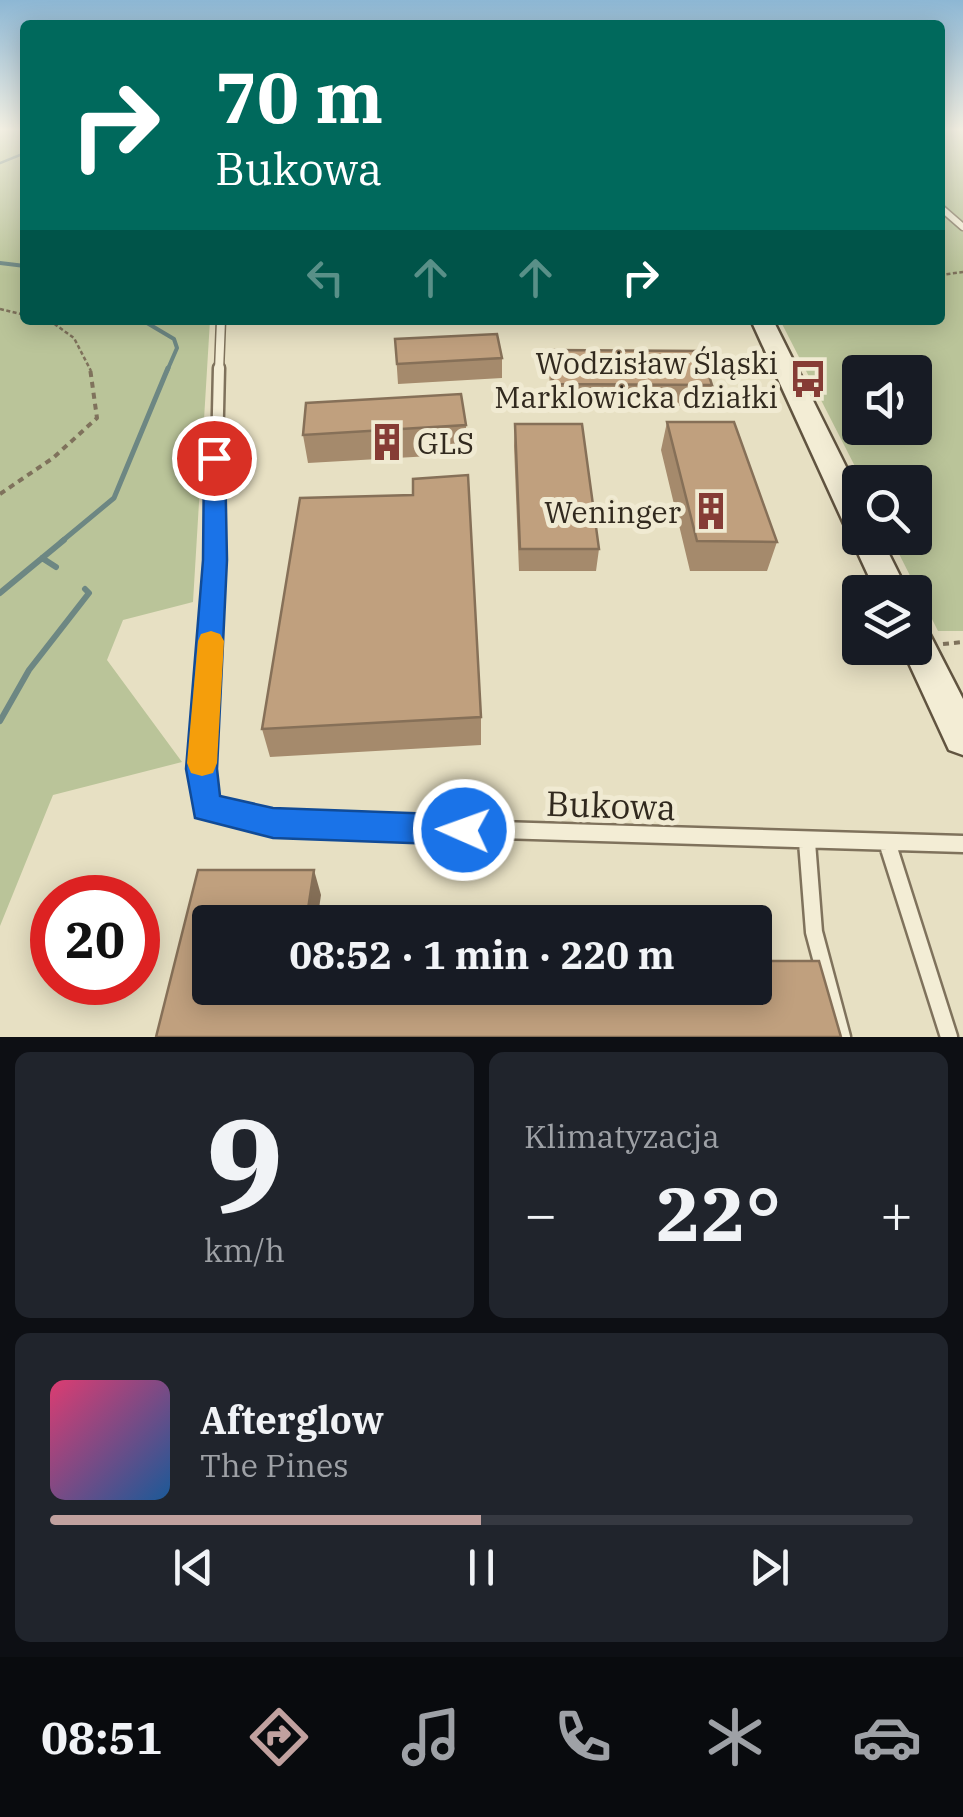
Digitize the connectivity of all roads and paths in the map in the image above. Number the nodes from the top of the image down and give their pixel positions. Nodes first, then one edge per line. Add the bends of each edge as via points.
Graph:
1 (58, 325) edge
2 (221, 325) edge
3 (764, 325) edge
4 (842, 488) edge
5 (0, 494) edge
6 (928, 665) edge
7 (963, 738) edge
8 (807, 842) junction
9 (887, 842) junction
10 (963, 844) edge
11 (842, 1037) edge
12 (950, 1037) edge

1 - 5 path via 75,334 85,355 97,418
2 - 8 lane, Bukowa via 202,769 206,808 273,823
3 - 4 main road
6 - 7 main road
8 - 9 lane, Bukowa
8 - 11 lane via 814,932
9 - 10 lane, Bukowa
9 - 12 lane

